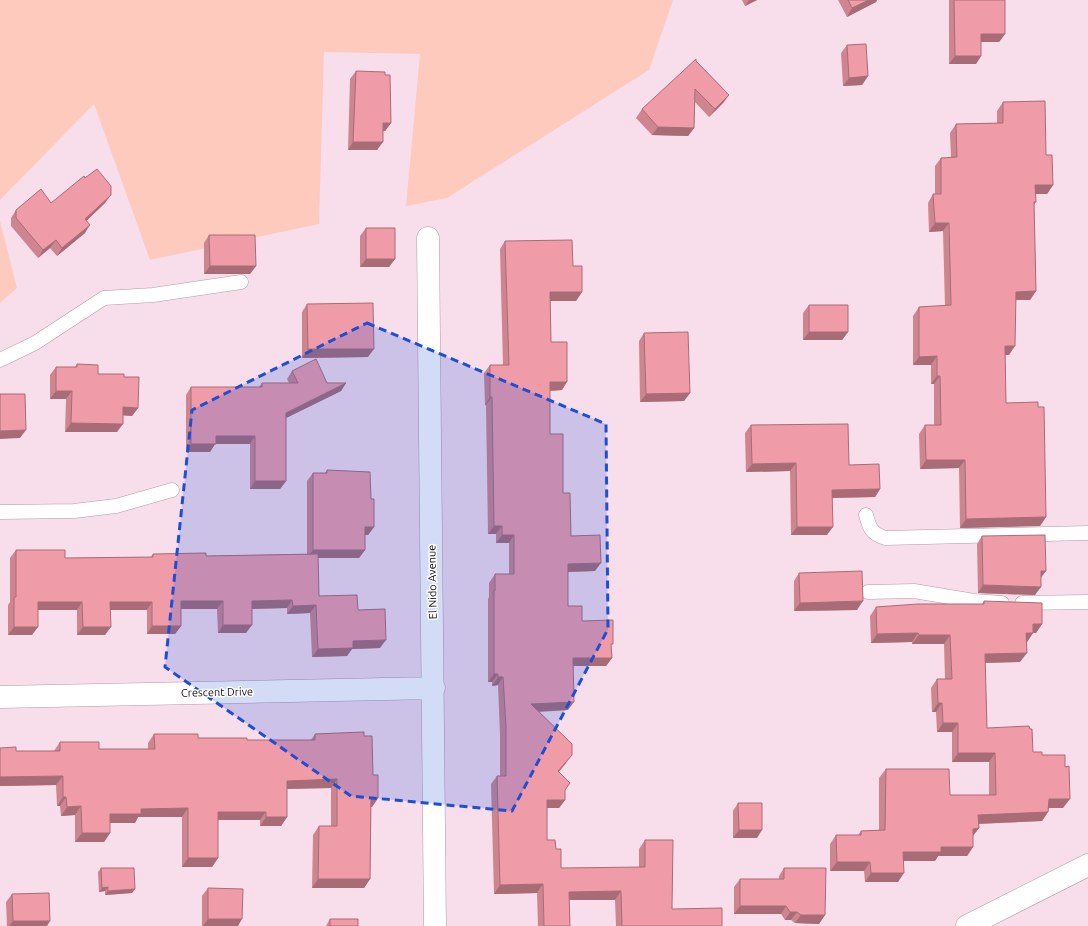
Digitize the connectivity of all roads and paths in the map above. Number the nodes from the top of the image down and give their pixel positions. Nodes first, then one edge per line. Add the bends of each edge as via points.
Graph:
1 (428, 238) dead end
2 (241, 282) dead end
3 (0, 360) edge
4 (172, 490) dead end
5 (0, 512) edge
6 (866, 515) dead end
7 (1088, 534) edge
8 (868, 592) dead end
9 (1088, 602) edge
10 (434, 688) junction
11 (0, 697) edge
12 (1088, 865) edge
13 (436, 926) edge
14 (967, 926) edge

1 - 10 street, El Nido Avenue
2 - 3 lane via 153,295 104,298 35,343
4 - 5 lane via 116,506 74,511
6 - 7 lane via 875,535 885,538
8 - 9 lane via 914,591 974,601 1017,604
10 - 11 street, Crescent Drive
10 - 13 street, El Nido Avenue
12 - 14 street

